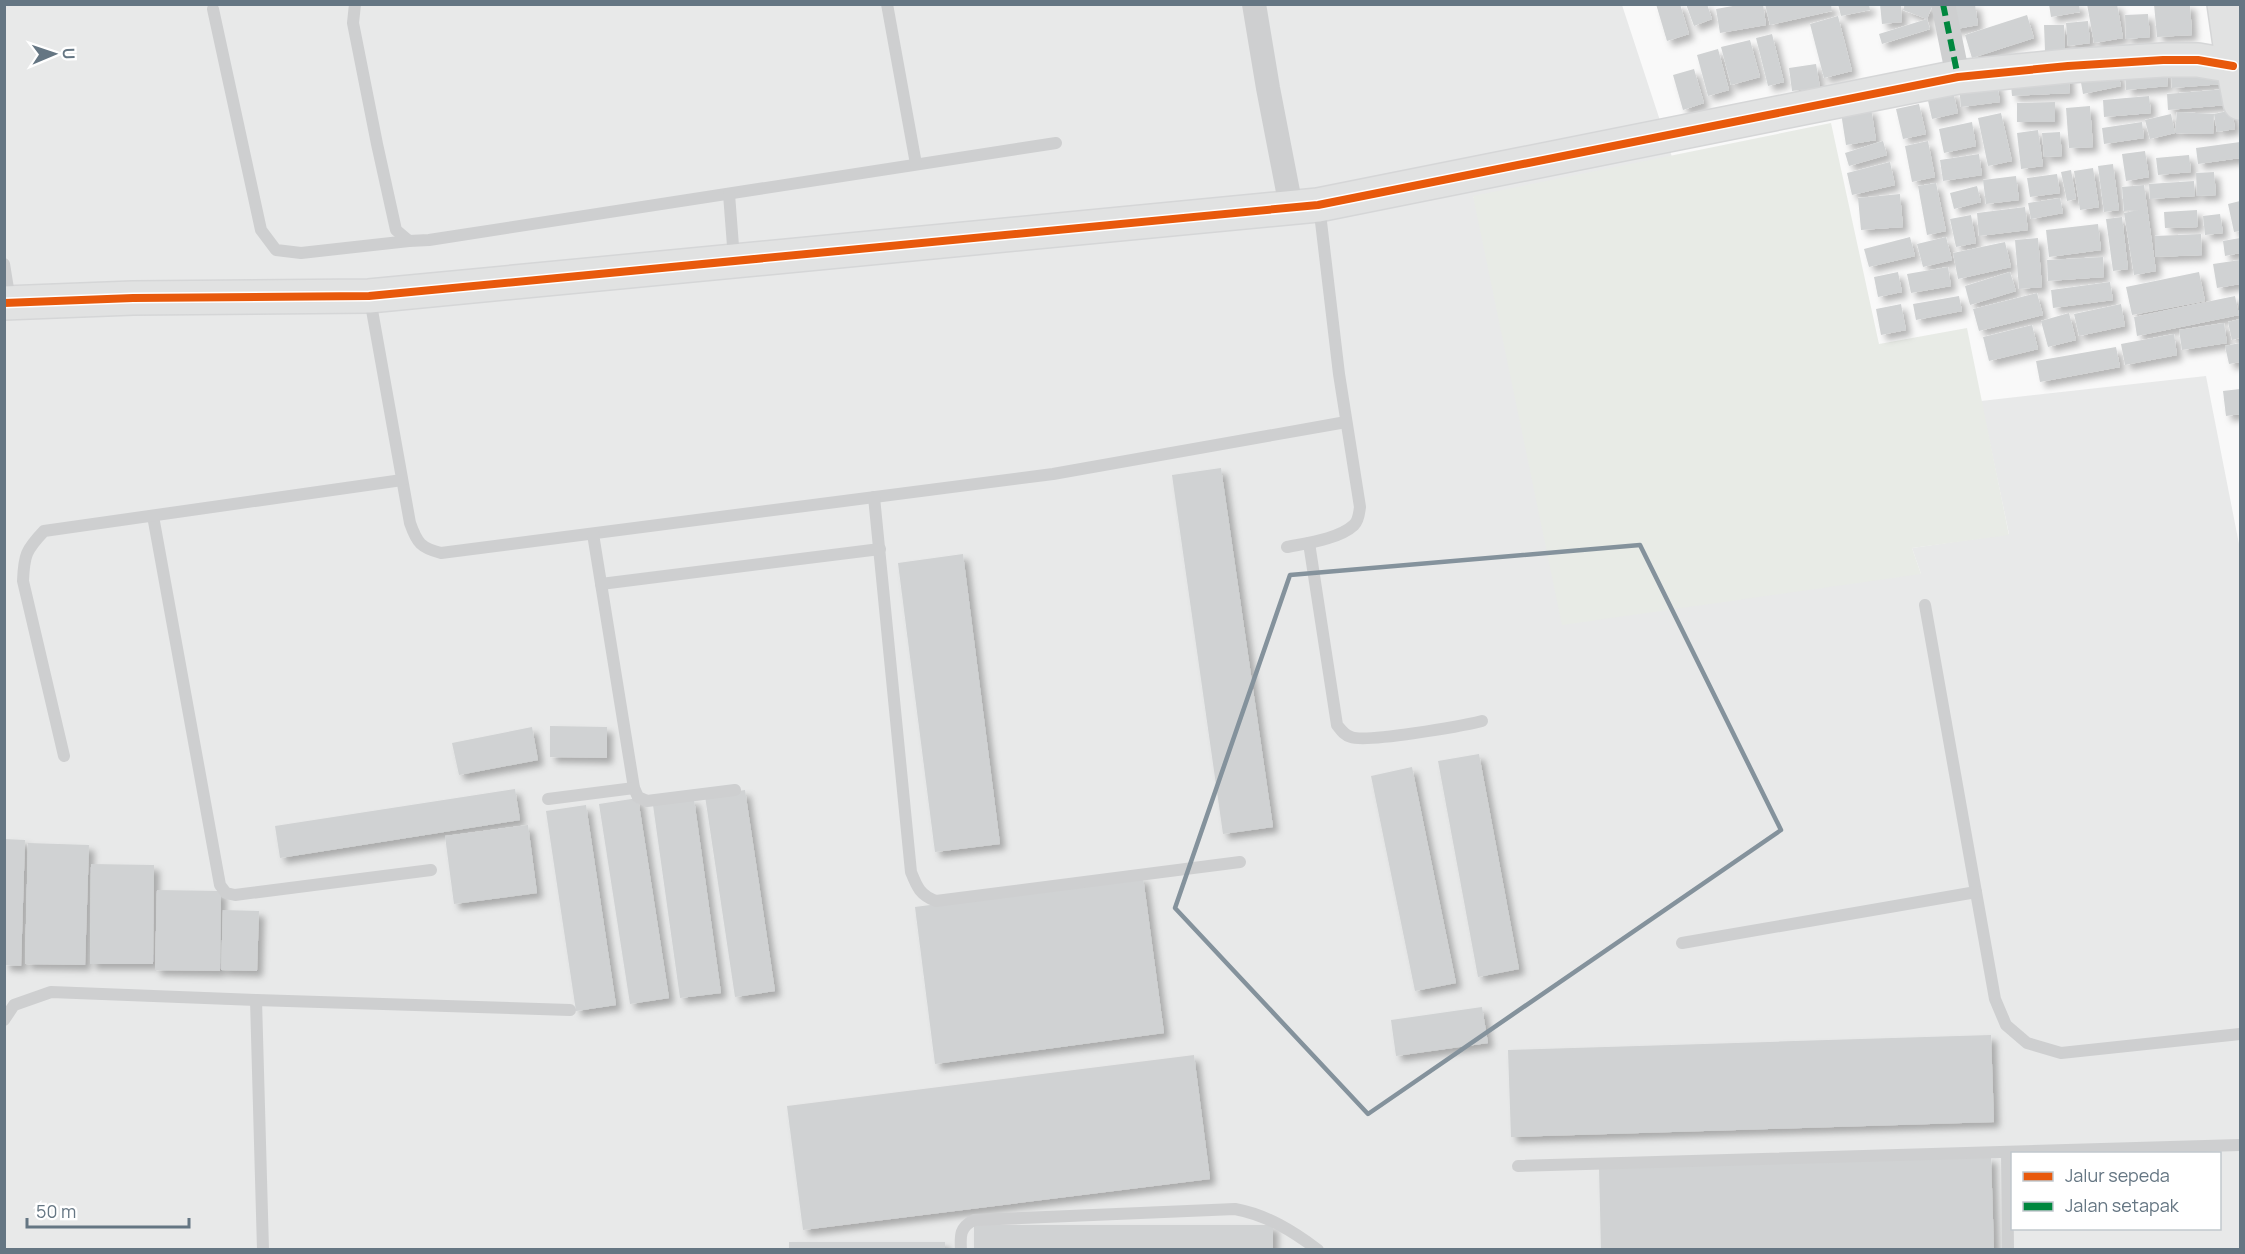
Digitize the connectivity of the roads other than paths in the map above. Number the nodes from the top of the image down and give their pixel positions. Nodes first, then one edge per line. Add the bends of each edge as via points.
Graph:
1 (355, 4) edge
2 (887, 4) edge
3 (1254, 4) edge
4 (1942, 4) edge
5 (2224, 4) edge
6 (213, 9) dead end
7 (2232, 66) junction
8 (1958, 77) junction
9 (2241, 103) edge
10 (1056, 143) dead end
11 (916, 164) junction
12 (729, 194) junction
13 (1305, 206) junction
14 (409, 241) junction
15 (734, 260) junction
16 (4, 264) edge
17 (369, 296) junction
18 (7, 303) edge
19 (1346, 422) junction
20 (402, 480) junction
21 (874, 497) junction
22 (153, 516) junction
23 (593, 534) junction
24 (1310, 543) junction
25 (1287, 547) dead end
26 (880, 549) junction
27 (601, 584) junction
28 (1925, 605) dead end
29 (1482, 721) dead end
30 (64, 756) dead end
31 (634, 788) junction
32 (735, 790) dead end
33 (548, 799) dead end
34 (1240, 862) dead end
35 (431, 870) dead end
36 (1976, 892) junction
37 (1682, 943) dead end
38 (256, 1000) junction
39 (570, 1010) dead end
40 (4, 1020) edge
41 (2241, 1034) edge
42 (2241, 1145) edge
43 (2007, 1152) junction
44 (1518, 1166) dead end
45 (263, 1250) edge
46 (961, 1250) edge
47 (1318, 1250) edge
48 (2008, 1250) edge

1 - 14 lane via 354,23 396,230
2 - 11 lane
3 - 13 street via 1268,88
4 - 8 street
5 - 7 street
6 - 14 lane via 261,230 276,250 301,254
7 - 8 street via 2198,60 2163,60
7 - 9 street
8 - 13 street
10 - 11 lane
11 - 12 lane
12 - 14 lane
12 - 15 lane
13 - 15 street
13 - 19 lane
15 - 17 street
16 - 18 lane
17 - 18 street
17 - 20 lane
19 - 21 lane via 1053,474
19 - 24 lane via 1359,518 1345,530
20 - 22 lane
20 - 23 lane via 410,524 416,539 427,550 441,553
21 - 23 lane
21 - 26 lane
22 - 30 lane via 44,531 23,559 23,581
22 - 35 lane via 220,885 226,893 235,896
23 - 27 lane
24 - 25 lane
24 - 29 lane via 1337,724 1343,733 1352,738 1370,738
26 - 27 lane
26 - 34 lane via 911,872 917,889 925,897 936,901
27 - 31 lane
28 - 36 lane
31 - 32 lane via 638,797 647,801
31 - 33 lane
36 - 37 lane
36 - 41 lane via 1995,999 2006,1025 2027,1043 2061,1053
38 - 39 lane
38 - 40 lane via 51,992 14,1005
38 - 45 lane
42 - 43 lane
43 - 44 lane
43 - 48 lane
46 - 47 lane via 961,1231 974,1220 1236,1209 1290,1229

